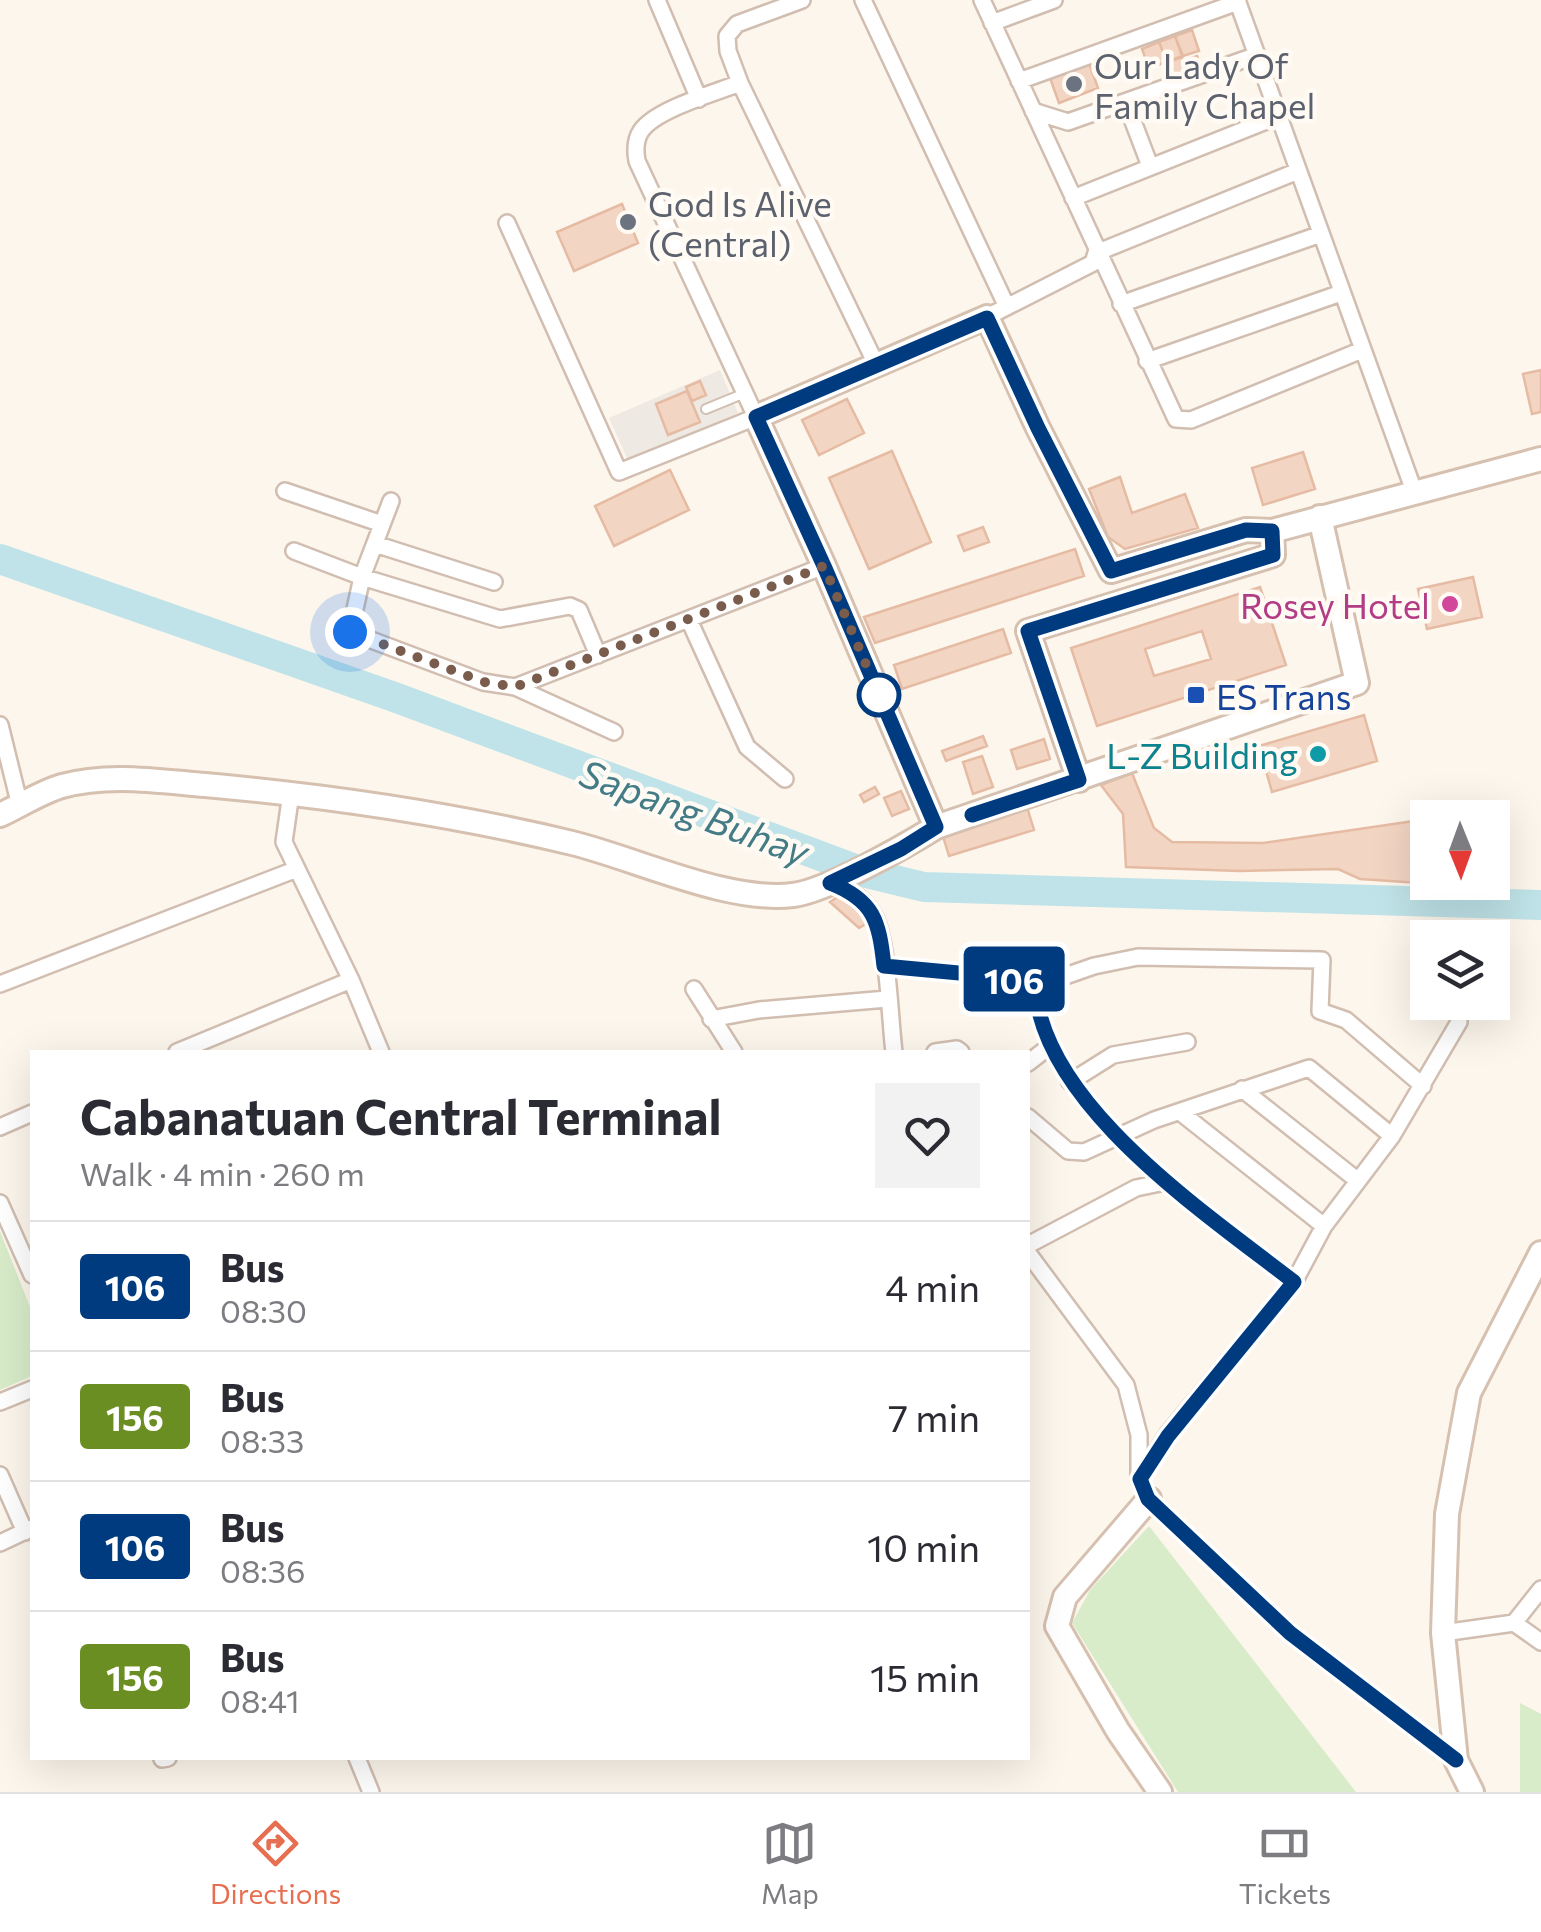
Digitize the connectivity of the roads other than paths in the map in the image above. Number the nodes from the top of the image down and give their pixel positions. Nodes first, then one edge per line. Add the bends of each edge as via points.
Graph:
1 (656, 0) edge
2 (802, 0) edge
3 (864, 0) edge
4 (982, 0) edge
5 (1054, 0) edge
6 (1238, 1) edge
7 (992, 23) junction
8 (1257, 55) junction
9 (1019, 81) junction
10 (740, 83) junction
11 (699, 99) junction
12 (1126, 102) junction
13 (1032, 111) junction
14 (1279, 116) junction
15 (1150, 166) junction
16 (1298, 171) junction
17 (1072, 198) junction
18 (508, 222) dead end
19 (1321, 234) junction
20 (1096, 253) junction
21 (1341, 293) junction
22 (1121, 304) junction
23 (997, 312) junction
24 (1362, 350) junction
25 (1147, 360) junction
26 (876, 364) junction
27 (745, 393) junction
28 (706, 409) dead end
29 (756, 417) junction
30 (1541, 459) edge
31 (1414, 491) junction
32 (285, 492) dead end
33 (392, 501) dead end
34 (1320, 517) junction
35 (382, 524) junction
36 (1272, 531) junction
37 (374, 544) junction
38 (294, 551) dead end
39 (824, 566) junction
40 (362, 577) junction
41 (494, 582) dead end
42 (689, 620) junction
43 (598, 655) junction
44 (515, 687) junction
45 (0, 725) edge
46 (614, 732) dead end
47 (785, 779) dead end
48 (1079, 780) junction
49 (290, 792) junction
50 (10, 810) edge
51 (936, 827) junction
52 (297, 869) junction
53 (836, 879) junction
54 (884, 966) junction
55 (351, 980) junction
56 (1035, 980) junction
57 (0, 984) edge
58 (694, 989) dead end
59 (888, 999) junction
60 (711, 1019) junction
61 (1459, 1022) dead end
62 (1187, 1042) dead end
63 (1050, 1046) junction
64 (182, 1050) edge
65 (380, 1050) edge
66 (733, 1050) edge
67 (894, 1050) edge
68 (1030, 1061) edge
69 (1070, 1082) junction
70 (1423, 1086) junction
71 (1242, 1089) junction
72 (1180, 1112) junction
73 (30, 1114) edge
74 (1030, 1119) edge
75 (0, 1127) edge
76 (1392, 1136) junction
77 (1122, 1137) junction
78 (1358, 1180) junction
79 (1165, 1182) junction
80 (0, 1203) edge
81 (1324, 1226) junction
82 (1030, 1245) edge
83 (28, 1252) edge
84 (1541, 1254) edge
85 (1030, 1256) edge
86 (1294, 1282) junction
87 (30, 1390) edge
88 (0, 1402) edge
89 (0, 1475) edge
90 (1144, 1489) junction
91 (29, 1530) edge
92 (0, 1543) edge
93 (1541, 1589) edge
94 (1514, 1623) junction
95 (1442, 1634) junction
96 (1541, 1642) edge
97 (358, 1760) edge
98 (1456, 1760) junction
99 (371, 1792) edge
100 (1160, 1792) edge
101 (1472, 1792) edge

1 - 11 street
2 - 10 street via 737,24 728,36
3 - 23 street
4 - 7 street
5 - 7 street
6 - 8 street
6 - 9 street
7 - 9 street
8 - 12 street
8 - 14 street
9 - 13 street
10 - 11 street
10 - 26 street
11 - 27 street via 651,120 640,132 637,161
12 - 13 street via 1068,122
12 - 15 street
13 - 17 street
14 - 15 street
14 - 16 street
15 - 17 street
16 - 19 street
16 - 20 street
17 - 20 street
18 - 29 street via 619,472
19 - 21 street
19 - 22 street
20 - 22 street
20 - 23 street via 1092,263
21 - 24 street
21 - 25 street
22 - 25 street
23 - 26 street
23 - 36 street via 1038,428 1111,571 1246,530
24 - 25 street via 1191,420 1176,419
24 - 31 street
26 - 29 street
27 - 28 lane
27 - 29 street
29 - 39 street
30 - 31 street
31 - 34 street
32 - 35 street
33 - 35 street
34 - 36 street
34 - 48 street via 1357,682
35 - 37 street
36 - 48 street via 1273,555 1028,631
37 - 40 street
37 - 41 street
38 - 40 street
39 - 42 street
39 - 51 street
40 - 43 street via 500,619 570,606 579,610
40 - 44 street via 350,632 484,682
42 - 43 street
42 - 47 street via 747,748
43 - 44 street
44 - 46 street
45 - 50 street
48 - 51 street
49 - 50 street via 121,778 62,786
49 - 52 street via 284,842
49 - 53 street via 572,844 740,893 794,896
51 - 53 street
52 - 55 street
52 - 57 street
53 - 54 street via 875,916
54 - 56 street
54 - 59 street
55 - 64 street
55 - 65 street
56 - 63 street
56 - 70 street via 1138,957 1322,960 1320,1011 1346,1020
58 - 60 street
59 - 60 street
59 - 67 street
60 - 66 street
61 - 70 street
62 - 69 street via 1113,1055
63 - 68 street
63 - 69 street
69 - 77 street
70 - 76 street
71 - 72 street
71 - 76 street via 1310,1068
71 - 78 street
72 - 77 street
72 - 81 street
73 - 75 street
74 - 77 street via 1068,1151
76 - 78 street
77 - 79 street
78 - 81 street
79 - 82 street via 1125,1194
79 - 86 street
80 - 83 street
81 - 86 street
84 - 95 street via 1469,1393 1447,1514
85 - 90 street via 1126,1385 1140,1436
86 - 90 street via 1168,1436
87 - 88 street
89 - 91 street
90 - 98 street via 1290,1633
90 - 100 street via 1065,1597 1056,1626
91 - 92 street
93 - 94 street
94 - 95 street
94 - 96 street
95 - 98 street
97 - 99 street
98 - 101 street

